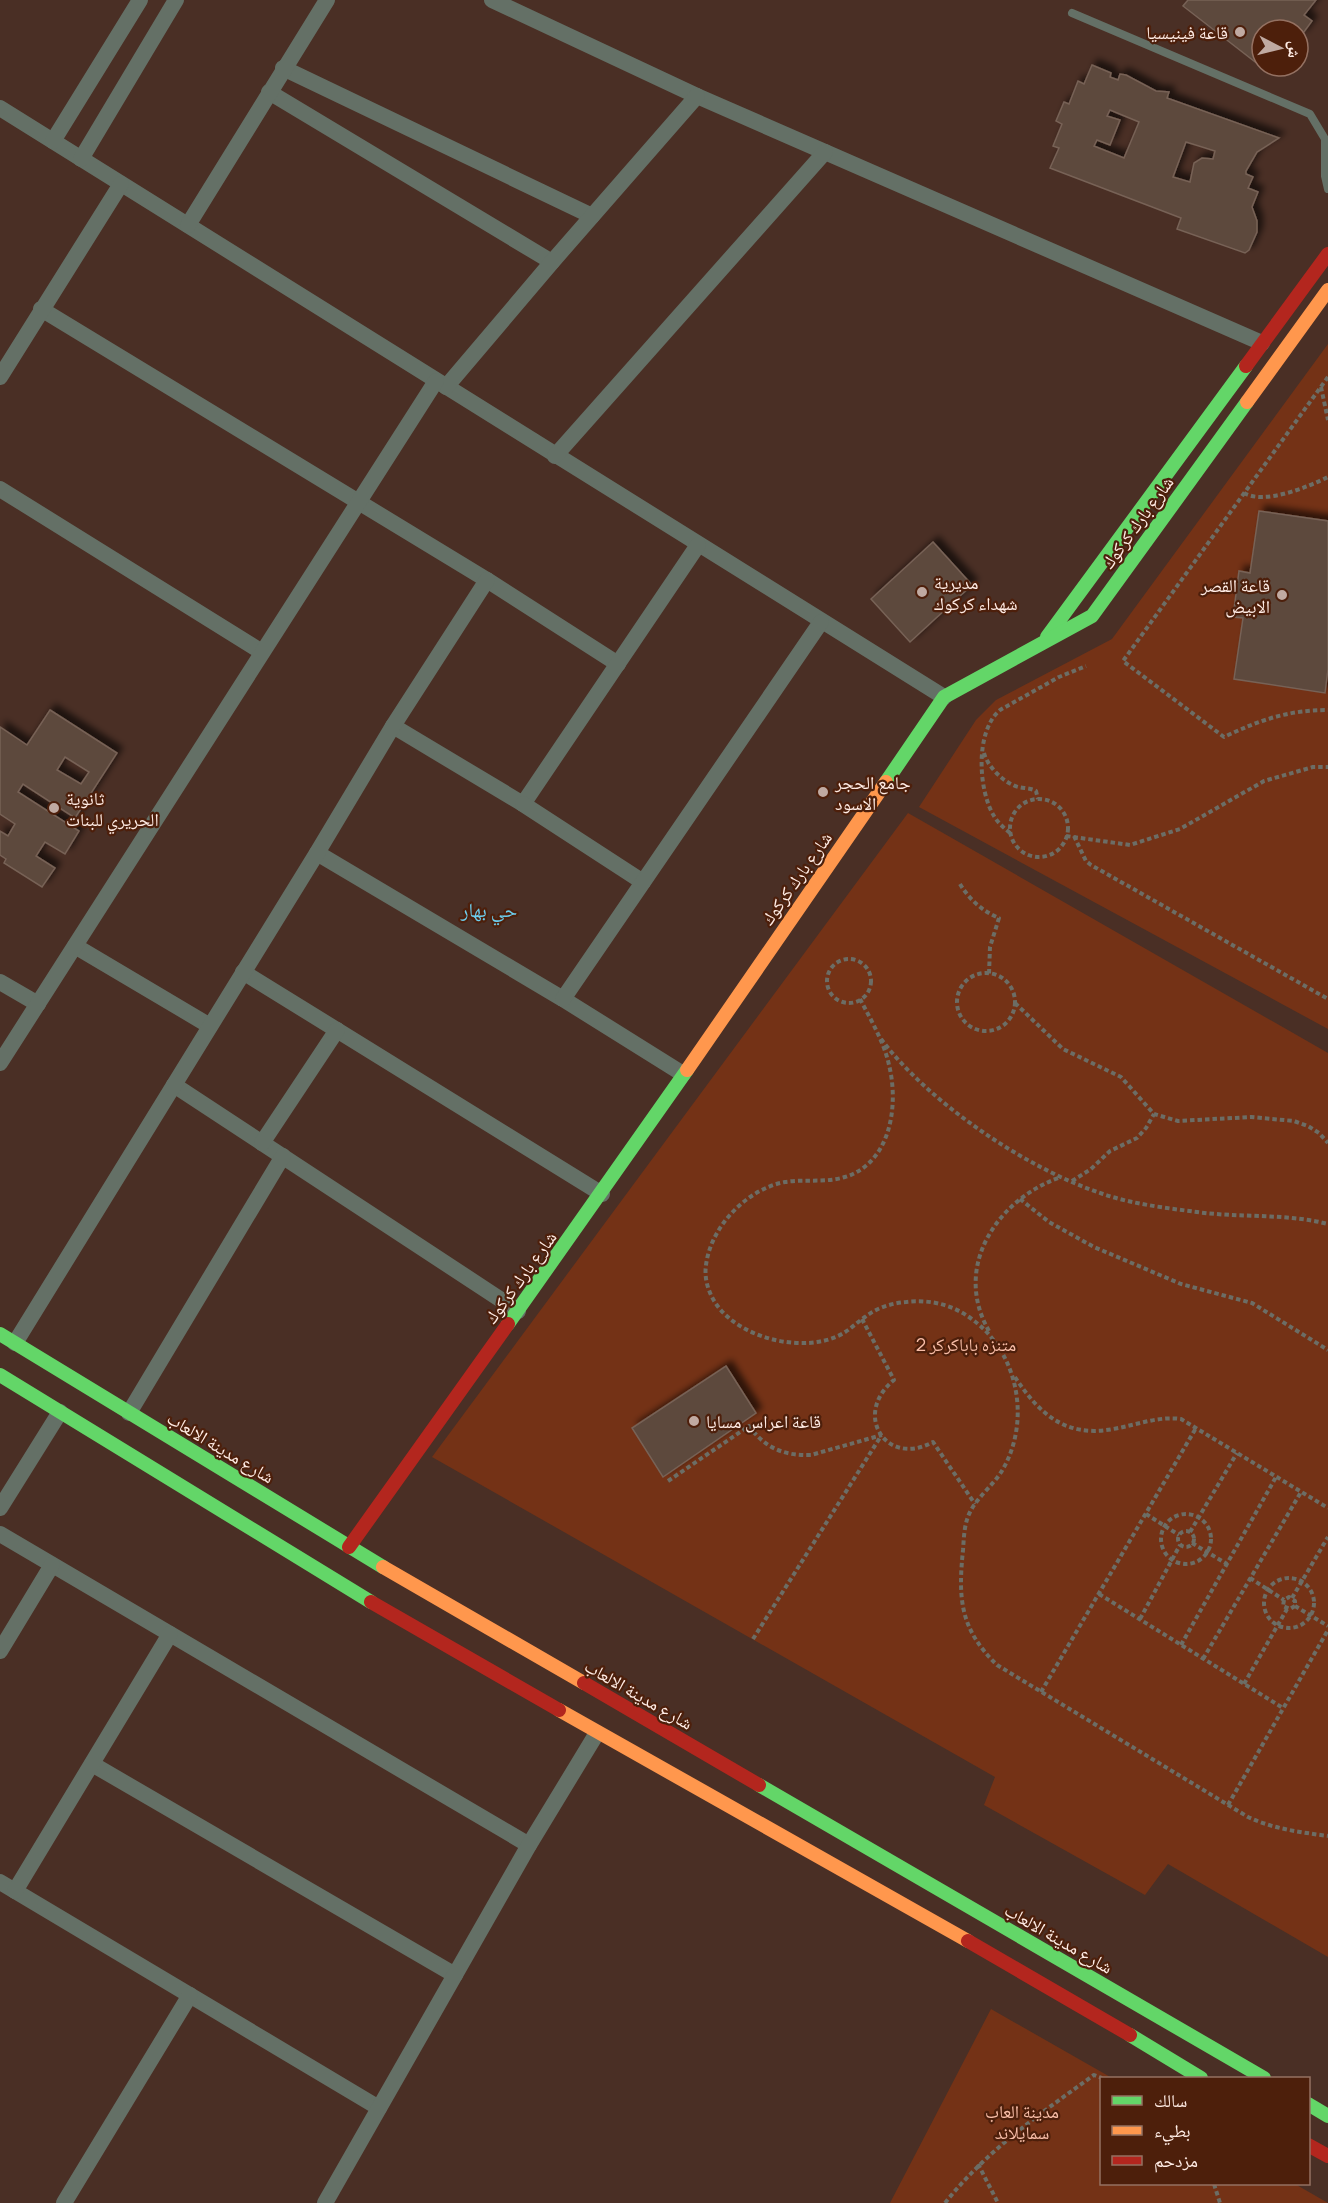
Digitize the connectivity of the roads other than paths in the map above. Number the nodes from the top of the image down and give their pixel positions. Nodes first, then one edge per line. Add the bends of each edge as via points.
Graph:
1 (140, 0) edge
2 (176, 0) edge
3 (327, 0) edge
4 (492, 0) edge
5 (1072, 13) dead end
6 (283, 68) junction
7 (269, 92) junction
8 (697, 96) junction
9 (1, 112) edge
10 (53, 141) junction
11 (825, 152) junction
12 (81, 159) junction
13 (122, 184) junction
14 (1328, 189) edge
15 (592, 216) junction
16 (188, 225) junction
17 (1328, 254) edge
18 (552, 262) junction
19 (1328, 290) edge
20 (41, 309) junction
21 (1262, 343) junction
22 (0, 377) edge
23 (441, 384) junction
24 (555, 456) junction
25 (0, 489) edge
26 (358, 502) junction
27 (698, 545) junction
28 (487, 580) junction
29 (821, 622) junction
30 (1043, 643) junction
31 (262, 652) junction
32 (618, 664) junction
33 (944, 697) junction
34 (393, 726) junction
35 (523, 804) junction
36 (318, 853) junction
37 (643, 882) junction
38 (75, 946) junction
39 (243, 972) junction
40 (0, 982) edge
41 (563, 999) junction
42 (38, 1004) junction
43 (210, 1026) junction
44 (337, 1030) junction
45 (0, 1063) edge
46 (683, 1074) junction
47 (174, 1084) junction
48 (262, 1143) junction
49 (282, 1156) junction
50 (602, 1194) junction
51 (518, 1311) junction
52 (0, 1334) edge
53 (15, 1343) junction
54 (0, 1376) edge
55 (60, 1412) junction
56 (129, 1413) junction
57 (219, 1489) junction
58 (0, 1508) edge
59 (0, 1534) edge
60 (349, 1547) junction
61 (52, 1565) junction
62 (170, 1634) junction
63 (0, 1651) edge
64 (597, 1733) junction
65 (92, 1764) junction
66 (739, 1792) junction
67 (529, 1845) junction
68 (0, 1882) edge
69 (15, 1891) junction
70 (455, 1975) junction
71 (190, 1995) junction
72 (1198, 2077) edge
73 (1260, 2077) edge
74 (1310, 2105) edge
75 (379, 2108) junction
76 (1328, 2116) edge
77 (1310, 2146) edge
78 (1328, 2156) edge
79 (64, 2203) edge
80 (325, 2203) edge

1 - 10 street
2 - 12 street
3 - 6 street
4 - 8 street
5 - 14 lane via 1310,114 1325,139
6 - 7 street
6 - 15 street
7 - 16 street
7 - 18 street
8 - 11 street
8 - 15 street
9 - 10 street
10 - 12 street
11 - 21 street
11 - 24 street
12 - 13 street
13 - 16 street
13 - 20 street
15 - 18 street
16 - 23 street
17 - 21 main road
18 - 23 street
19 - 30 main road, شارع بارك كركوك via 1092,616
20 - 22 street
20 - 26 street
21 - 30 main road
23 - 24 street
23 - 26 street
24 - 27 street
25 - 31 street
26 - 28 street
26 - 31 street
27 - 29 street
27 - 32 street
28 - 32 street
28 - 34 street
29 - 33 street
29 - 37 street
30 - 33 main road, شارع بارك كركوك
31 - 38 street
32 - 35 street
33 - 46 main road, شارع بارك كركوك
34 - 35 street
34 - 36 street
35 - 37 street
36 - 39 street
36 - 41 street
37 - 41 street
38 - 42 street
38 - 43 street
39 - 43 street
39 - 44 street
40 - 42 street
41 - 46 street
42 - 45 street
43 - 47 street
44 - 48 street
44 - 50 street
46 - 50 main road, شارع بارك كركوك
47 - 48 street
47 - 53 street
48 - 49 street
49 - 51 street
49 - 56 street
50 - 51 main road, شارع بارك كركوك
51 - 60 main road, شارع بارك كركوك
52 - 53 main road, شارع مدينة الالعاب
53 - 56 main road, شارع مدينة الالعاب
54 - 55 main road, شارع مدينة الالعاب
55 - 57 main road, شارع مدينة الالعاب
55 - 58 street
56 - 57 main road, شارع مدينة الالعاب
57 - 60 main road, شارع مدينة الالعاب
57 - 64 main road, شارع مدينة الالعاب via 420,1632
59 - 61 street
60 - 66 main road, شارع مدينة الالعاب
61 - 62 street
61 - 63 street
62 - 65 street
62 - 67 street
64 - 66 main road, شارع مدينة الالعاب
64 - 67 street
65 - 69 street
65 - 70 street
66 - 72 main road, شارع مدينة الالعاب
66 - 73 main road, شارع مدينة الالعاب
67 - 70 street
68 - 69 street
69 - 71 street
70 - 75 street
71 - 75 street
71 - 79 street
74 - 76 main road
75 - 80 street
77 - 78 main road

